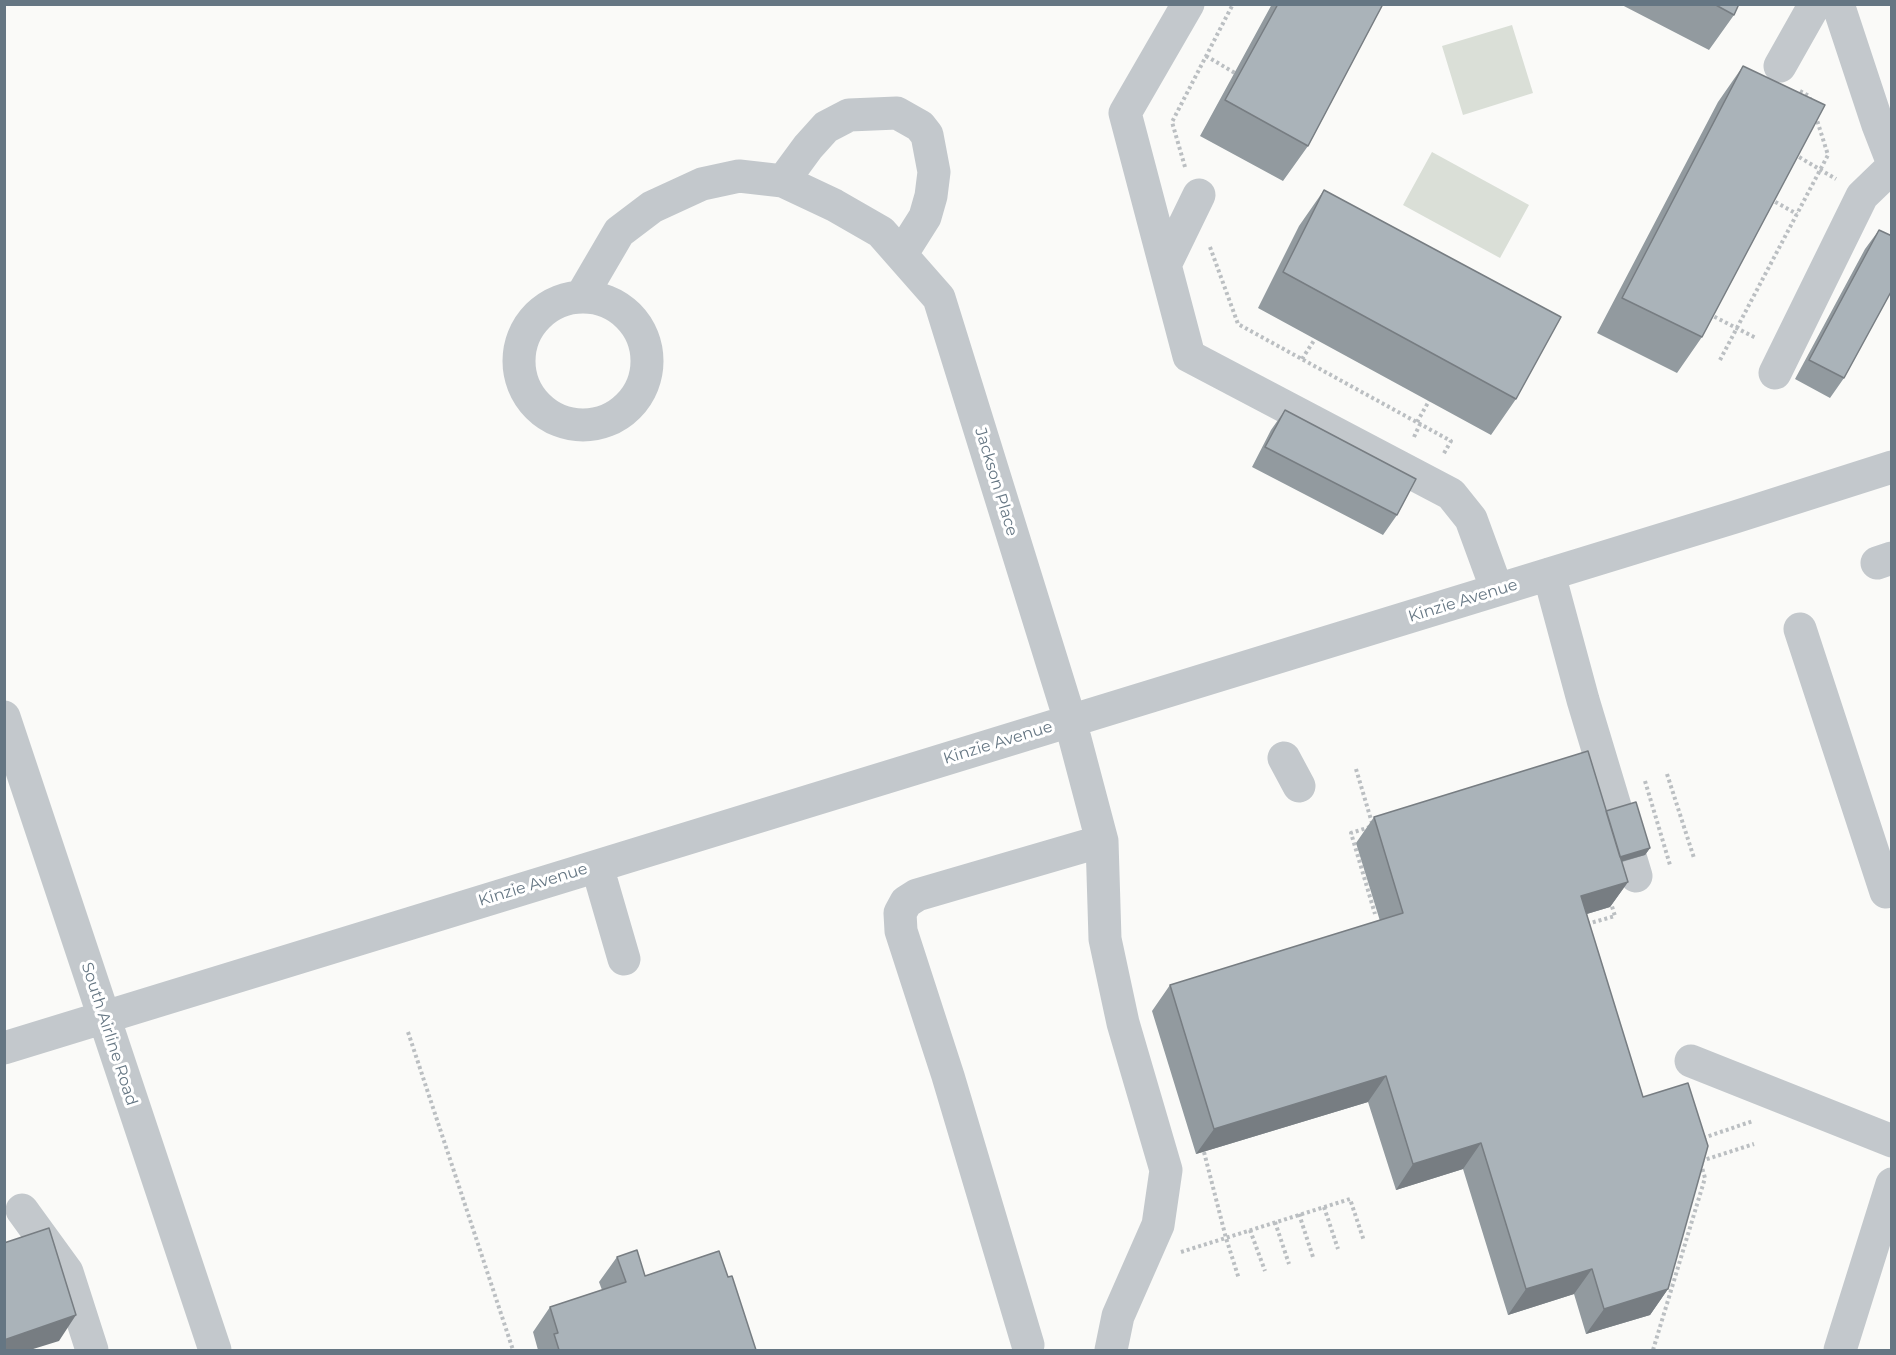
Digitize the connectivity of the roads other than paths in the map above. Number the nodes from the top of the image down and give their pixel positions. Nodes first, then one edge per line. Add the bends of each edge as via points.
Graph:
1 (1188, 4) edge
2 (1815, 4) edge
3 (1838, 4) edge
4 (1786, 76) road end
5 (1892, 160) edge
6 (1892, 167) edge
7 (783, 182) junction
8 (1192, 182) road end
9 (902, 255) junction
10 (1165, 265) junction
11 (581, 297) dead end
12 (1775, 373) dead end
13 (1892, 467) edge
14 (1549, 574) junction
15 (1497, 590) junction
16 (1800, 629) dead end
17 (4, 717) edge
18 (1070, 720) junction
19 (1284, 758) dead end
20 (1299, 786) dead end
21 (1102, 841) junction
22 (597, 866) junction
23 (1636, 876) dead end
24 (1886, 892) dead end
25 (624, 959) dead end
26 (104, 1018) junction
27 (4, 1048) edge
28 (1691, 1061) dead end
29 (1892, 1141) edge
30 (1892, 1184) edge
31 (12, 1242) edge
32 (1028, 1345) dead end
33 (92, 1350) edge
34 (214, 1350) edge
35 (1111, 1350) edge
36 (1840, 1350) edge

1 - 10 street via 1125,113
2 - 4 street
3 - 5 street
6 - 12 street via 1862,196
7 - 9 street, Jackson Place via 881,232
7 - 9 street via 826,127 849,115 897,113 920,126 927,135 934,172 931,196 926,217
7 - 11 street, Jackson Place via 739,177 702,184 652,207 619,232
8 - 10 street
9 - 18 street, Jackson Place via 939,298
10 - 15 street via 1189,356 1450,494 1471,519
13 - 14 street, Kinzie Avenue
14 - 15 street, Kinzie Avenue
14 - 23 street
15 - 18 street, Kinzie Avenue
16 - 24 street
17 - 26 street, South Airline Road
18 - 21 street, Jackson Place
18 - 22 street, Kinzie Avenue
19 - 20 street
21 - 32 street via 917,895 906,902 900,913 901,930
21 - 35 street, Jackson Place via 1105,939 1123,1023 1166,1170 1158,1225 1118,1316
22 - 25 street
22 - 26 street, Kinzie Avenue
26 - 27 street, Kinzie Avenue
26 - 34 street, South Airline Road
28 - 29 street
30 - 36 street
31 - 33 street via 22,1210 68,1272

